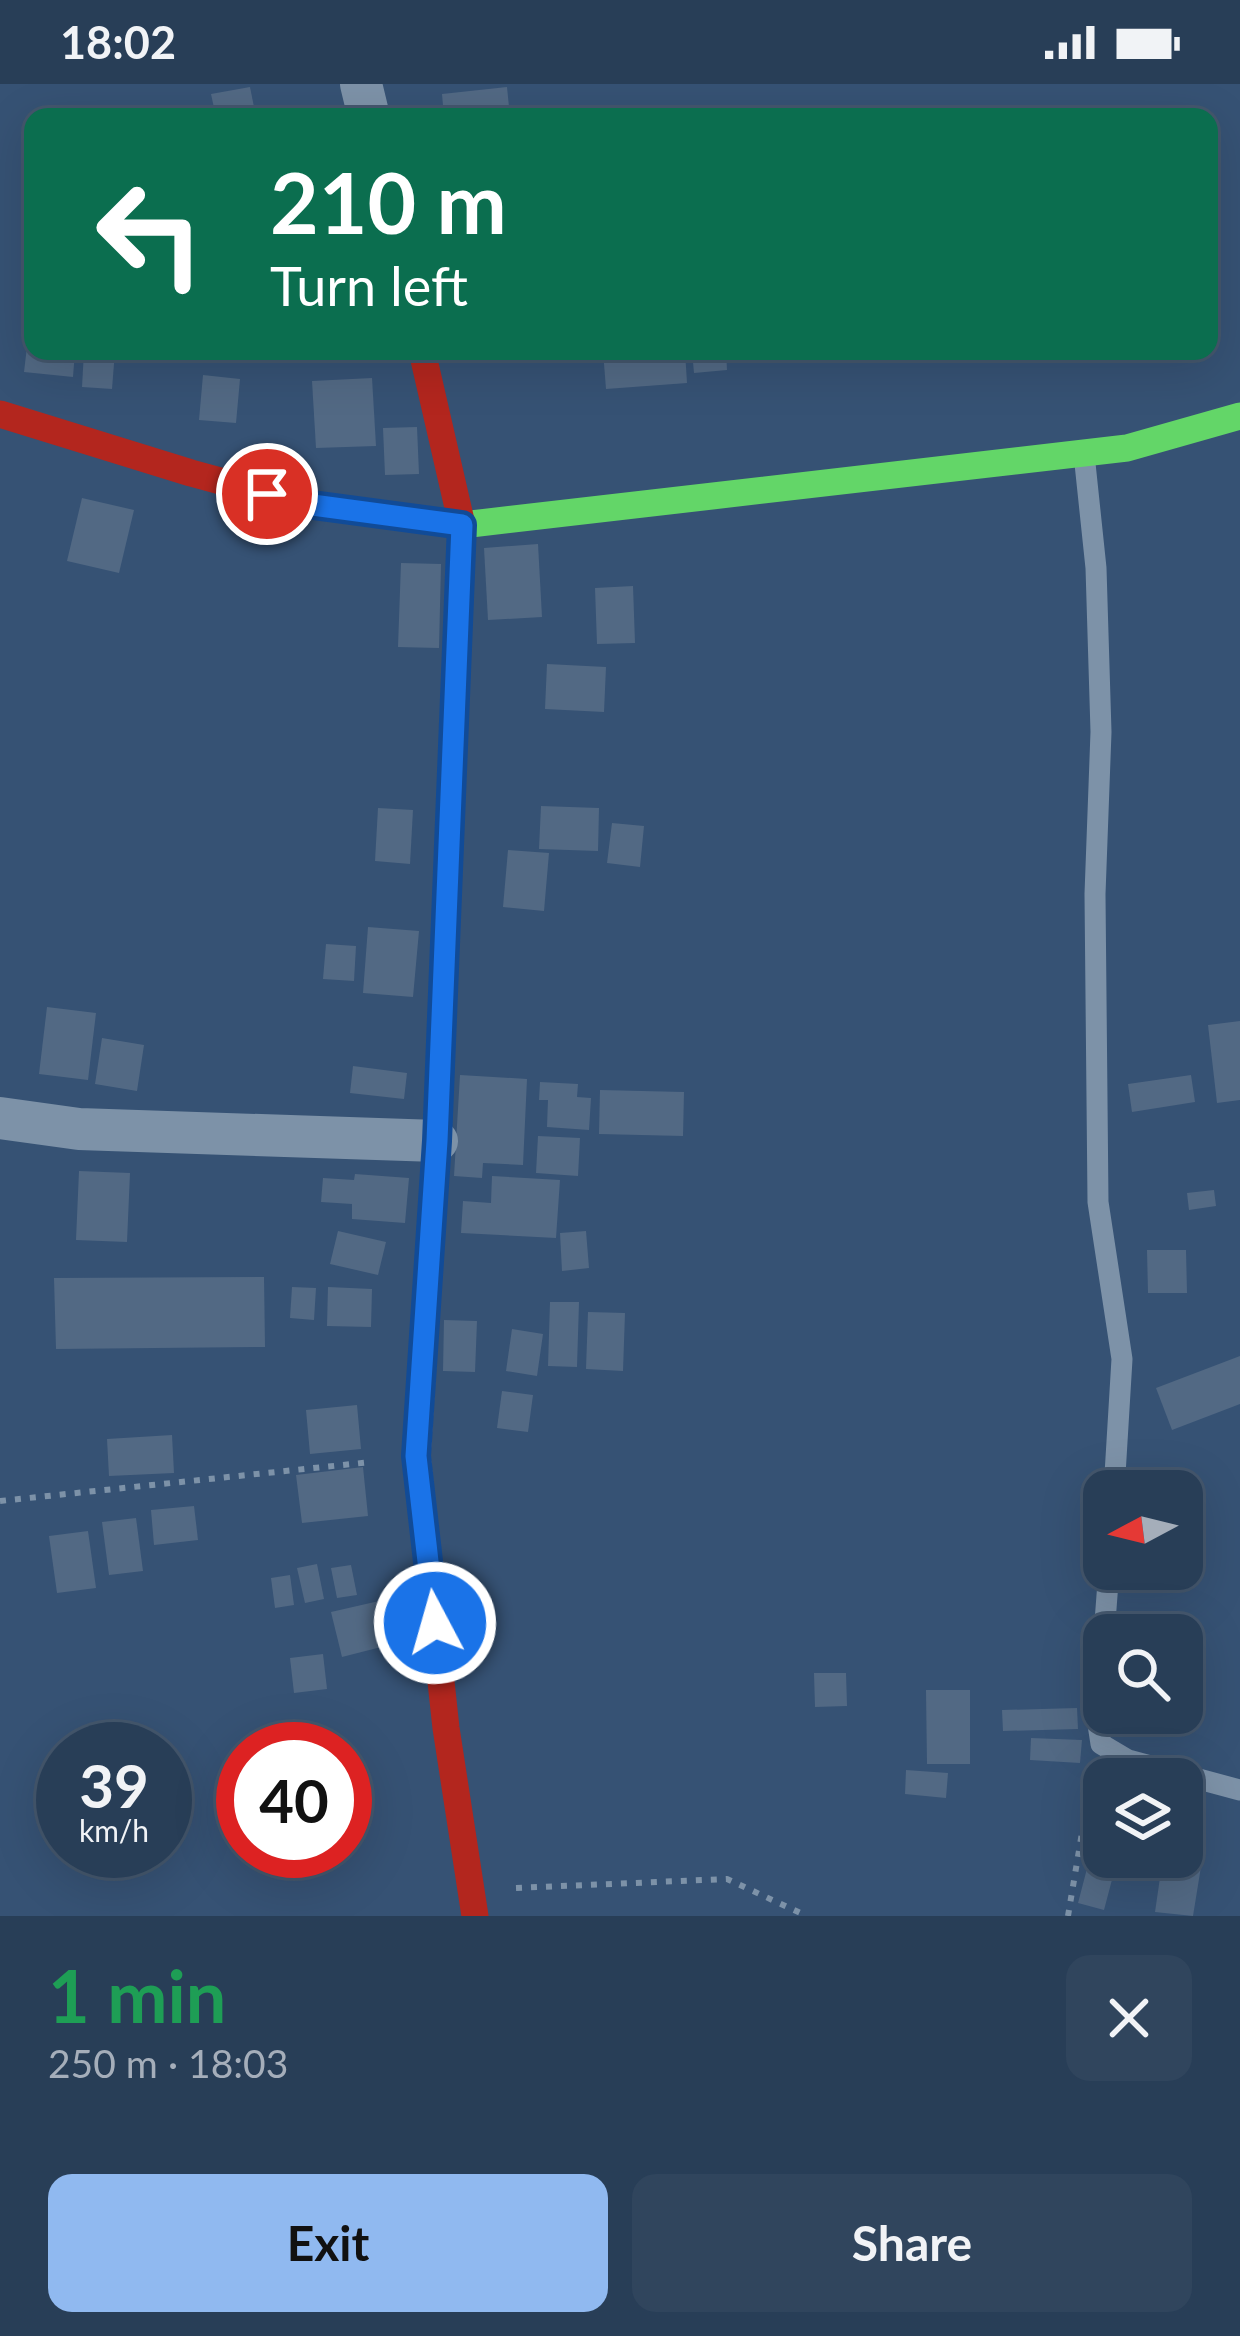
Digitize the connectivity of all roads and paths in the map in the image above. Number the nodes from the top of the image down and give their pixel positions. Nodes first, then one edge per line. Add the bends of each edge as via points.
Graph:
1 (424, 360) edge
2 (0, 414) edge
3 (1240, 416) edge
4 (1084, 453) junction
5 (462, 525) junction
6 (0, 1118) edge
7 (437, 1141) junction
8 (416, 1456) junction
9 (1115, 1470) edge
10 (0, 1501) edge
11 (1099, 1734) edge
12 (1107, 1748) junction
13 (1240, 1790) edge
14 (473, 1903) edge
15 (807, 1916) edge
16 (1068, 1916) edge

1 - 5 street
2 - 5 street via 305,504
3 - 4 street
4 - 5 street
4 - 9 lane via 1101,732 1098,1202 1122,1359
5 - 7 street
6 - 7 street via 80,1129
7 - 8 street
8 - 10 path
8 - 14 street
11 - 12 lane
12 - 13 lane
12 - 16 path via 1091,1779
14 - 15 path via 727,1879

